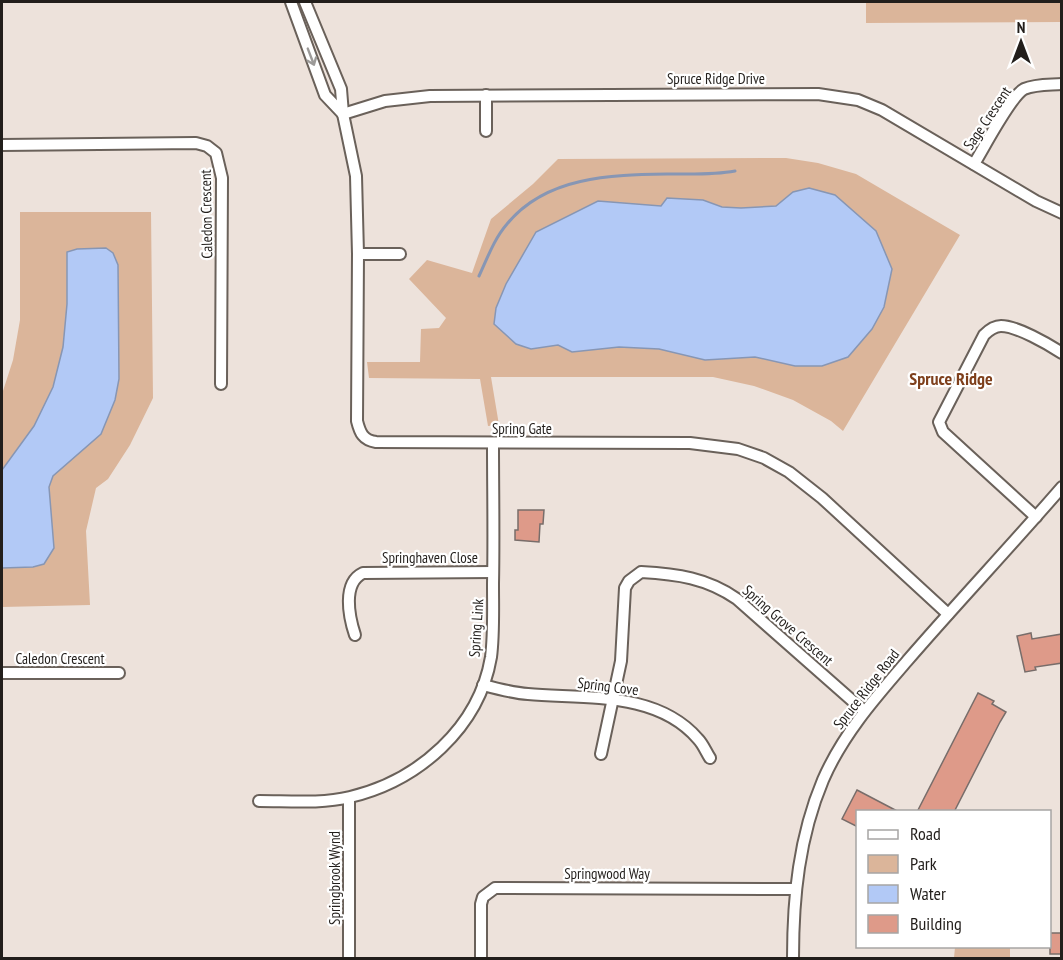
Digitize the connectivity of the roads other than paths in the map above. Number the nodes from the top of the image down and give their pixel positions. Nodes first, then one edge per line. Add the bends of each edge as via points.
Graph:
1 (291, 2) edge
2 (306, 2) edge
3 (1062, 84) edge
4 (486, 95) junction
5 (343, 114) junction
6 (486, 131) dead end
7 (2, 145) edge
8 (974, 164) junction
9 (1062, 213) edge
10 (358, 254) junction
11 (400, 254) dead end
12 (1062, 353) edge
13 (221, 384) dead end
14 (493, 443) junction
15 (1062, 487) edge
16 (1036, 517) junction
17 (493, 572) junction
18 (948, 614) junction
19 (355, 635) dead end
20 (2, 673) edge
21 (119, 673) dead end
22 (483, 686) junction
23 (614, 700) junction
24 (864, 711) junction
25 (601, 754) dead end
26 (710, 758) dead end
27 (349, 798) junction
28 (259, 801) dead end
29 (795, 889) junction
30 (349, 958) edge
31 (481, 958) edge
32 (793, 958) edge

1 -> 5 street, Spring Gate via 325,95
2 - 5 street, Spring Gate via 341,89
3 - 8 street, Sage Crescent via 1021,91
4 - 5 street, Spruce Ridge Drive via 408,98
4 - 6 street
4 - 8 street, Spruce Ridge Drive via 818,94 858,100 882,110
5 - 10 street, Spring Gate via 356,176
7 - 13 street, Caledon Crescent via 196,143 216,153 222,178
8 - 9 street, Spruce Ridge Drive
10 - 11 street
10 - 14 street, Spring Gate via 357,421 363,437 376,442
12 - 16 street via 1012,329 992,328 984,335 939,422 943,432
14 - 17 street, Spring Link
14 - 18 street, Spring Gate via 690,443 738,449 764,458 822,498
15 - 16 street, Spruce Ridge Road
16 - 18 street, Spruce Ridge Road
17 - 19 street, Springhaven Close via 363,573 357,576 350,591
17 - 22 street, Spring Link via 491,657
18 - 24 street, Spruce Ridge Road
20 - 21 street, Caledon Crescent
22 - 23 street, Spring Cove via 527,694
22 - 27 street, Spring Link via 461,725 431,758 395,781
23 - 24 street, Spring Grove Crescent via 626,588 641,572 688,576 721,588
23 - 25 street
23 - 26 street, Spring Cove via 662,712 685,726
24 - 29 street, Spruce Ridge Road via 820,787
27 - 28 street, Spring Link
27 - 30 street, Springbrook Wynd
29 - 31 street, Springwood Way via 495,888 483,897 481,904
29 - 32 street, Spruce Ridge Road

